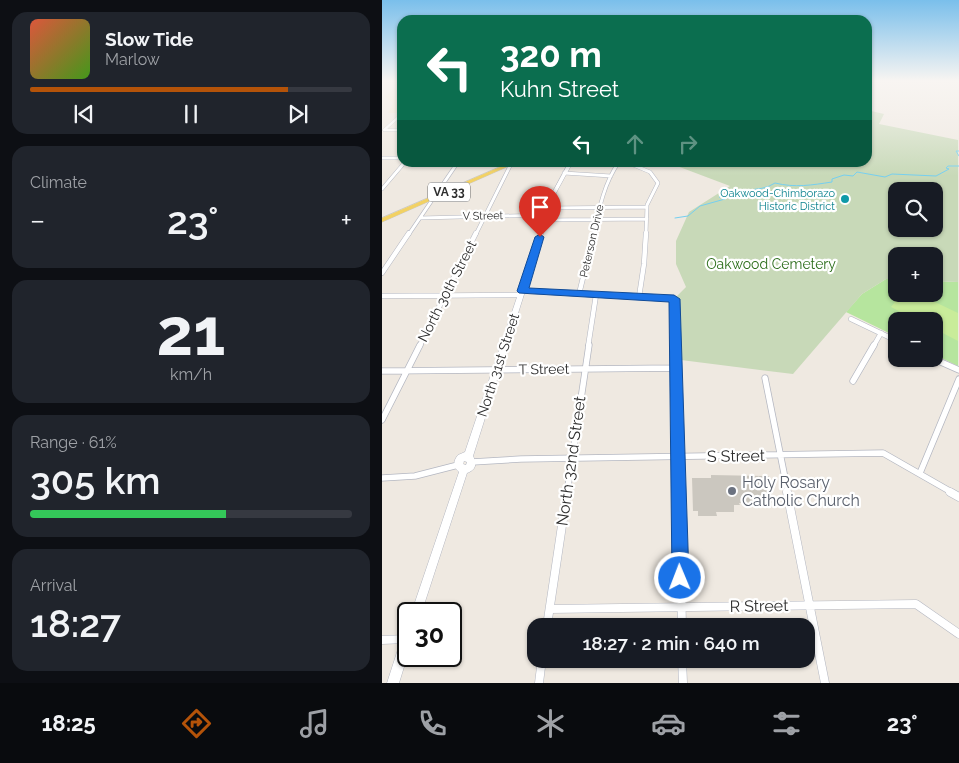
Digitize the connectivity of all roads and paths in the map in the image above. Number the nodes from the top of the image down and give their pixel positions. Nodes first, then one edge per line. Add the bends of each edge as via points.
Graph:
1 (397, 118) edge
2 (383, 130) edge
3 (397, 130) edge
4 (382, 158) edge
5 (397, 158) edge
6 (401, 167) edge
7 (455, 167) edge
8 (504, 167) edge
9 (511, 167) edge
10 (568, 167) edge
11 (616, 167) edge
12 (638, 167) edge
13 (564, 173) junction
14 (612, 176) junction
15 (382, 189) edge
16 (434, 198) junction
17 (647, 207) junction
18 (549, 208) junction
19 (600, 208) junction
20 (485, 216) junction
21 (546, 217) junction
22 (420, 218) junction
23 (647, 219) junction
24 (382, 220) edge
25 (596, 220) junction
26 (382, 273) edge
27 (522, 293) junction
28 (579, 294) junction
29 (596, 295) junction
30 (382, 296) edge
31 (445, 296) junction
32 (639, 297) junction
33 (851, 318) dead end
34 (881, 333) junction
35 (888, 336) edge
36 (943, 363) edge
37 (584, 368) junction
38 (676, 368) junction
39 (497, 369) junction
40 (407, 370) junction
41 (958, 370) edge
42 (382, 371) edge
43 (765, 378) dead end
44 (958, 378) edge
45 (853, 381) dead end
46 (382, 420) edge
47 (780, 455) junction
48 (678, 457) junction
49 (571, 458) junction
50 (470, 459) junction
51 (461, 467) junction
52 (920, 473) junction
53 (382, 478) edge
54 (958, 497) edge
55 (420, 602) edge
56 (810, 605) junction
57 (681, 607) junction
58 (550, 609) junction
59 (548, 618) edge
60 (682, 618) edge
61 (958, 634) edge
62 (397, 639) edge
63 (382, 640) edge
64 (398, 667) edge
65 (541, 668) edge
66 (682, 668) edge
67 (393, 683) edge
68 (539, 683) edge
69 (683, 683) edge
70 (825, 683) edge

1 - 2 street
2 - 3 street
4 - 5 street
6 - 15 street
7 - 16 street
8 - 16 main road, VA 33
9 - 20 street, North 30th Street
10 - 13 street, North 31st Street
11 - 14 street, Peterson Drive
12 - 17 street via 657,179 658,187
13 - 14 street
13 - 18 street, North 31st Street
14 - 19 street, Peterson Drive
16 - 22 street
16 - 24 main road, VA 33
17 - 19 street
17 - 23 street
18 - 19 street
18 - 21 street, North 31st Street
19 - 25 street, Peterson Drive
20 - 21 street, V Street
20 - 22 street, V Street
20 - 31 street, North 30th Street
21 - 25 street, V Street
21 - 27 street, North 31st Street
22 - 26 street
23 - 25 street, V Street
23 - 32 street
25 - 28 street, Peterson Drive
27 - 28 street
27 - 31 street
27 - 39 street, North 31st Street
28 - 29 street
29 - 32 street
29 - 37 street, North 32nd Street
30 - 31 street
31 - 40 street, North 30th Street
32 - 38 street via 674,299
33 - 34 street
34 - 35 street
34 - 45 street
36 - 41 street
37 - 38 street, T Street
37 - 39 street, T Street
37 - 49 street, North 32nd Street
38 - 48 street
39 - 40 street, T Street
39 - 50 street, North 31st Street
40 - 42 street, T Street
40 - 46 street, North 30th Street
43 - 47 street
44 - 52 street
47 - 48 street, S Street
47 - 52 street, S Street via 883,454
47 - 56 street
48 - 49 street, S Street
48 - 57 street
49 - 50 street, S Street
49 - 58 street, North 32nd Street
50 - 51 street via 468,468
51 - 53 street via 415,476
51 - 55 street
52 - 54 street, S Street
56 - 57 street, R Street
56 - 61 street, R Street via 916,604
56 - 70 street
57 - 58 street, R Street
57 - 60 street
58 - 59 street, North 32nd Street
62 - 63 street
64 - 67 street
65 - 68 street
66 - 69 street

